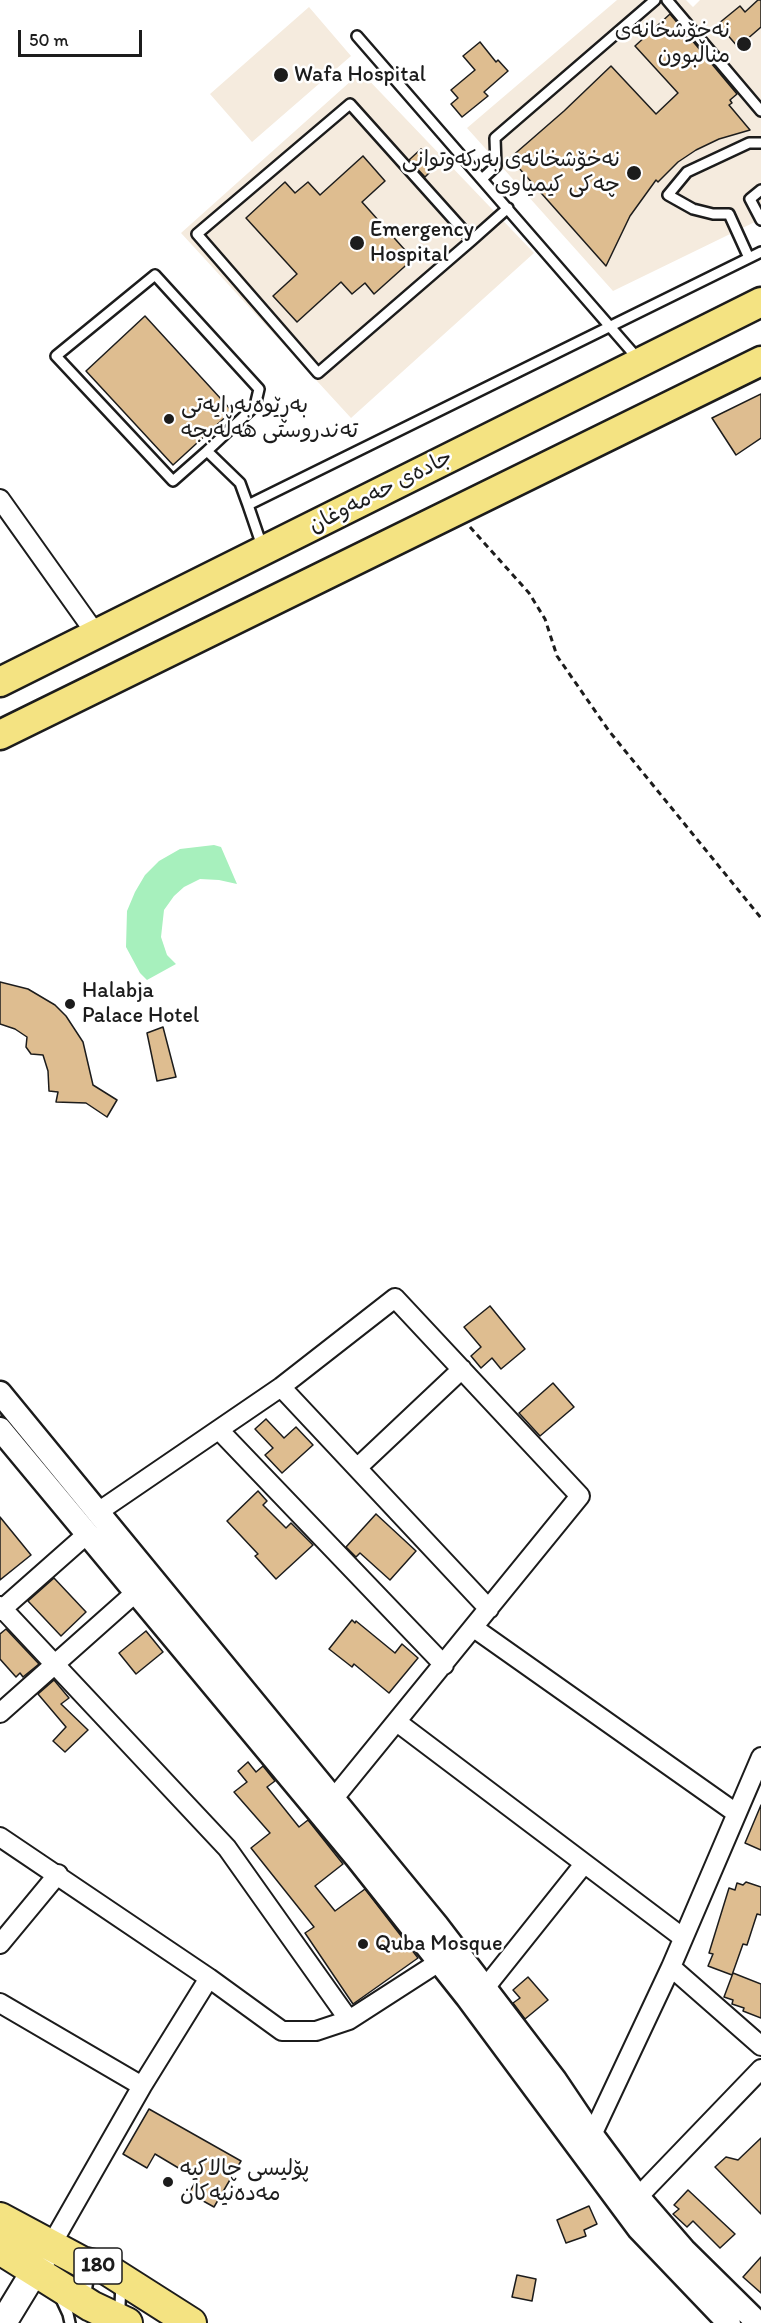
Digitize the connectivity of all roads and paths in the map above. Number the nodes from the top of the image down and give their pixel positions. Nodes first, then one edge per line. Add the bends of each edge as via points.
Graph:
1 (655, 0) edge
2 (667, 0) edge
3 (357, 36) dead end
4 (761, 111) edge
5 (761, 143) edge
6 (482, 179) junction
7 (761, 190) edge
8 (508, 208) junction
9 (761, 220) edge
10 (472, 240) junction
11 (761, 252) edge
12 (749, 258) junction
13 (761, 302) edge
14 (612, 327) junction
15 (761, 361) edge
16 (641, 362) junction
17 (207, 451) junction
18 (0, 499) edge
19 (248, 505) junction
20 (455, 512) junction
21 (264, 550) junction
22 (96, 634) junction
23 (0, 682) edge
24 (0, 735) edge
25 (761, 918) edge
26 (462, 1369) junction
27 (281, 1387) junction
28 (0, 1393) edge
29 (0, 1430) edge
30 (219, 1430) junction
31 (357, 1468) junction
32 (98, 1512) junction
33 (87, 1535) junction
34 (135, 1593) junction
35 (1, 1608) edge
36 (489, 1609) junction
37 (474, 1628) junction
38 (202, 1657) junction
39 (54, 1664) junction
40 (444, 1665) junction
41 (0, 1713) edge
42 (397, 1722) junction
43 (761, 1757) edge
44 (334, 1798) junction
45 (736, 1813) junction
46 (0, 1837) edge
47 (584, 1864) junction
48 (58, 1874) junction
49 (682, 1937) junction
50 (0, 1944) edge
51 (439, 1962) junction
52 (671, 1967) junction
53 (209, 1978) junction
54 (485, 1988) junction
55 (0, 2004) edge
56 (348, 2020) junction
57 (761, 2046) edge
58 (761, 2069) edge
59 (142, 2086) junction
60 (547, 2087) junction
61 (592, 2135) junction
62 (638, 2197) junction
63 (0, 2204) edge
64 (0, 2218) edge
65 (1, 2252) edge
66 (49, 2259) junction
67 (111, 2272) junction
68 (100, 2317) edge
69 (3, 2323) edge
70 (191, 2323) edge
71 (729, 2323) edge
72 (758, 2323) edge

1 - 6 lane via 495,138 496,166
2 - 4 lane
3 - 6 lane
5 - 12 lane via 749,143 687,172 668,195 693,209 729,214
6 - 8 lane
7 - 9 lane via 750,199
8 - 10 lane
8 - 14 lane
10 - 10 lane via 318,373 197,234 350,104
11 - 12 lane
12 - 14 lane
13 - 16 main road, جادەی حەمەوغان
14 - 16 lane
14 - 19 lane
15 - 20 main road
16 - 21 main road, جادەی حەمەوغان
17 - 17 lane via 255,406 259,389 155,275 56,356 173,481
17 - 19 lane via 240,483
18 - 22 street
19 - 21 lane
20 - 24 main road
20 - 25 path via 529,593 545,619 557,656 568,674 609,731
21 - 22 main road, جادەی حەمەوغان
22 - 23 main road, جادەی حەمەوغان
26 - 27 street via 395,1298
26 - 31 street
26 - 36 street via 580,1496
27 - 30 street
27 - 31 street
28 - 32 street
29 - 33 street
30 - 32 street
30 - 40 street
31 - 36 street
32 - 38 street
33 - 34 street
33 - 35 street
34 - 38 street
34 - 39 street
35 - 39 street
36 - 37 street
37 - 40 street
37 - 45 street
38 - 44 street
38 - 51 street
39 - 41 street
39 - 56 street via 226,1848
40 - 42 street
42 - 44 street
42 - 47 street
43 - 45 street
44 - 54 street
45 - 49 street
46 - 48 street
47 - 49 street
47 - 54 street
48 - 50 street
48 - 53 street
49 - 52 street
51 - 56 street
51 - 60 street
52 - 57 street
52 - 61 street
53 - 56 street via 282,2031 316,2031
53 - 59 street
54 - 60 street
55 - 59 street
58 - 62 street
59 - 66 street
60 - 61 street
60 - 71 street via 639,2229
61 - 62 street
62 - 72 street via 684,2250
63 - 66 highway via 20,2212
64 - 66 highway, 180
65 - 66 highway, 180
66 - 67 highway, 180 via 82,2262
66 - 68 highway, 180
66 - 69 main road
67 - 68 lane via 120,2305
67 - 68 lane via 88,2280 86,2292
67 - 70 highway, 180

